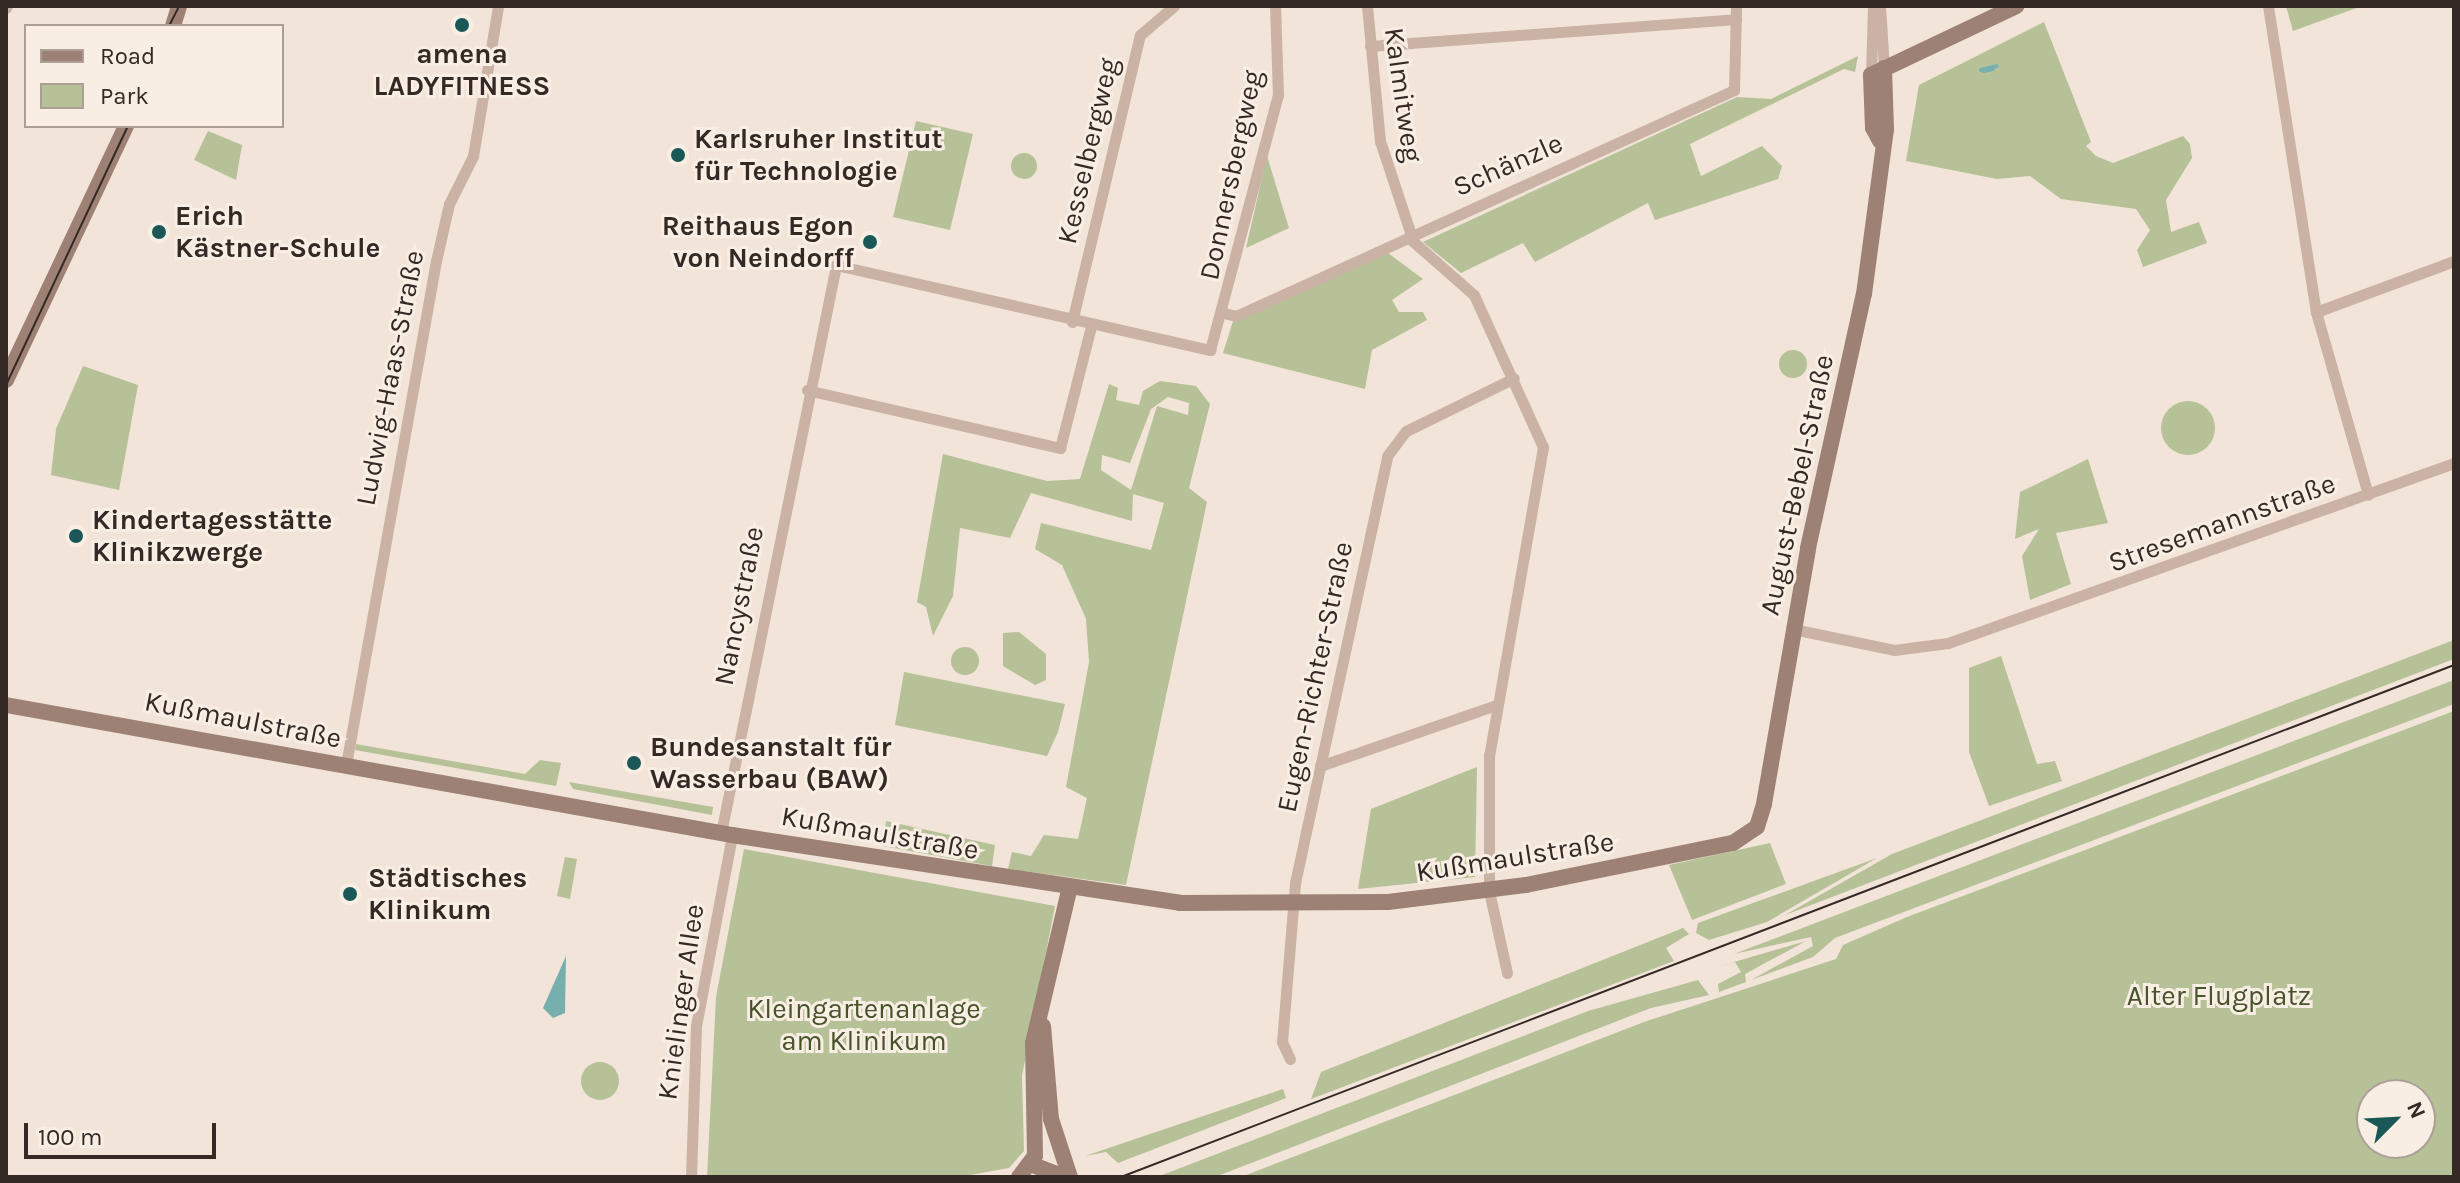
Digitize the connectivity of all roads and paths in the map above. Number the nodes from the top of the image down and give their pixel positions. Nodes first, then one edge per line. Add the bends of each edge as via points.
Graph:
1 (190, 6) edge
2 (498, 6) edge
3 (1174, 6) edge
4 (1275, 6) edge
5 (1367, 6) edge
6 (1736, 6) edge
7 (1873, 6) edge
8 (1880, 6) edge
9 (2016, 6) edge
10 (2268, 6) edge
11 (176, 17) edge
12 (1736, 19) junction
13 (1370, 46) junction
14 (1877, 72) junction
15 (125, 128) edge
16 (1409, 236) junction
17 (2454, 261) edge
18 (2316, 312) junction
19 (1224, 313) junction
20 (1072, 322) junction
21 (1091, 326) junction
22 (1210, 350) joint
23 (1514, 378) junction
24 (6, 380) edge
25 (807, 390) junction
26 (2454, 463) edge
27 (2368, 495) junction
28 (1793, 629) junction
29 (6, 705) edge
30 (1493, 706) junction
31 (346, 765) junction
32 (1320, 766) junction
33 (727, 834) junction
34 (1749, 835) joint
35 (1069, 891) junction
36 (1489, 891) junction
37 (1295, 906) junction
38 (1507, 973) dead end
39 (1043, 1021) junction
40 (1290, 1059) dead end
41 (1033, 1165) junction
42 (691, 1177) edge
43 (1019, 1177) edge
44 (1064, 1177) edge
45 (1070, 1177) edge

1 - 11 street
2 - 31 street, Ludwig-Haas-Straße via 473,156 449,204 436,261
3 - 20 street, Kesselbergweg via 1140,35
4 - 19 street, Donnersbergweg via 1278,95
5 - 13 street, Kalmitweg
6 - 12 street, Schänzle
7 - 14 street
8 - 14 street
9 - 14 street
10 - 18 street, Stresemannstraße
12 - 13 street
12 - 16 street, Schänzle via 1734,90
13 - 16 street, Kalmitweg via 1380,141
14 - 28 street, August-Bebel-Straße via 1880,141 1871,257
15 - 24 street
16 - 19 street, Schänzle via 1236,316
16 - 23 street via 1474,295
17 - 18 street
18 - 27 street, Stresemannstraße
19 - 22 street, Donnersbergweg
20 - 21 street, Nancystraße
20 - 25 street, Nancystraße via 836,265
21 - 22 street, Nancystraße
21 - 25 street via 1060,448
23 - 30 street via 1544,459
23 - 32 street, Eugen-Richter-Straße via 1411,428 1389,451
25 - 33 street, Nancystraße
26 - 27 street
27 - 28 street, Stresemannstraße via 1948,643 1894,650
28 - 34 street, August-Bebel-Straße via 1764,804
29 - 31 street, Kußmaulstraße
30 - 32 street
30 - 36 street
31 - 33 street, Kußmaulstraße
32 - 37 street, Eugen-Richter-Straße
33 - 35 street, Kußmaulstraße
33 - 42 street, Knielinger Allee via 696,1026
34 - 36 street, Kußmaulstraße via 1710,850
35 - 37 street, Kußmaulstraße
35 - 39 street
36 - 37 street, Kußmaulstraße
36 - 38 street
37 - 40 street, Eugen-Richter-Straße via 1282,1042
39 - 41 street via 1028,1082
39 - 45 street via 1051,1119
41 - 43 street
41 - 44 street

